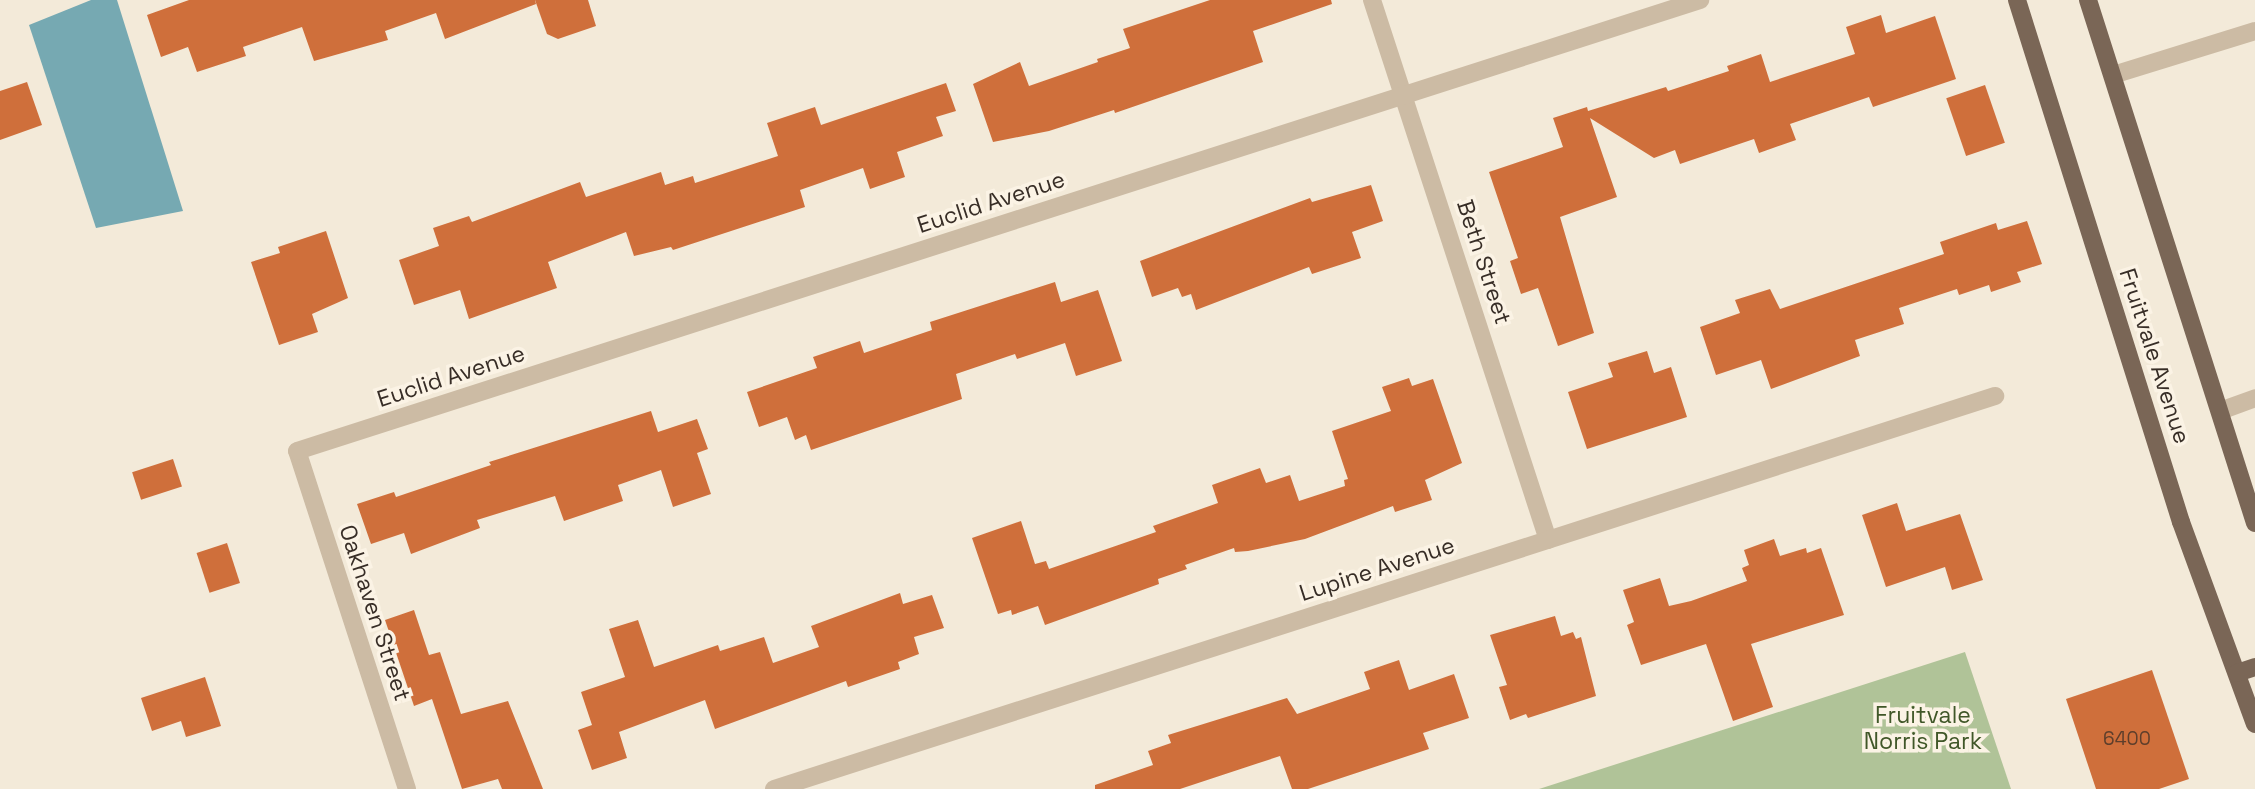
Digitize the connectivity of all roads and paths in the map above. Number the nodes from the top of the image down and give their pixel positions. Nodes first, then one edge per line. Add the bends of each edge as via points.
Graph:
1 (1372, 0) edge
2 (1700, 0) edge
3 (2017, 0) edge
4 (2088, 0) edge
5 (2255, 31) edge
6 (2113, 75) junction
7 (1403, 95) junction
8 (1995, 396) dead end
9 (2255, 398) edge
10 (2220, 411) junction
11 (297, 452) joint
12 (2251, 498) edge
13 (2255, 523) edge
14 (1549, 540) junction
15 (2255, 667) edge
16 (2237, 673) junction
17 (2255, 724) edge
18 (407, 789) edge
19 (774, 789) edge

1 - 7 street, Beth Street
2 - 7 street, Euclid Avenue
3 - 16 main road, Fruitvale Avenue via 2181,522
4 - 6 main road, Fruitvale Avenue
5 - 6 street
6 - 10 main road, Fruitvale Avenue
7 - 11 street, Euclid Avenue
7 - 14 street, Beth Street
8 - 14 street, Lupine Avenue
9 - 10 street
10 - 12 main road, Fruitvale Avenue
11 - 18 street, Oakhaven Street
12 - 13 main road, Fruitvale Avenue
14 - 19 street, Lupine Avenue
15 - 16 main road
16 - 17 main road, Fruitvale Avenue

